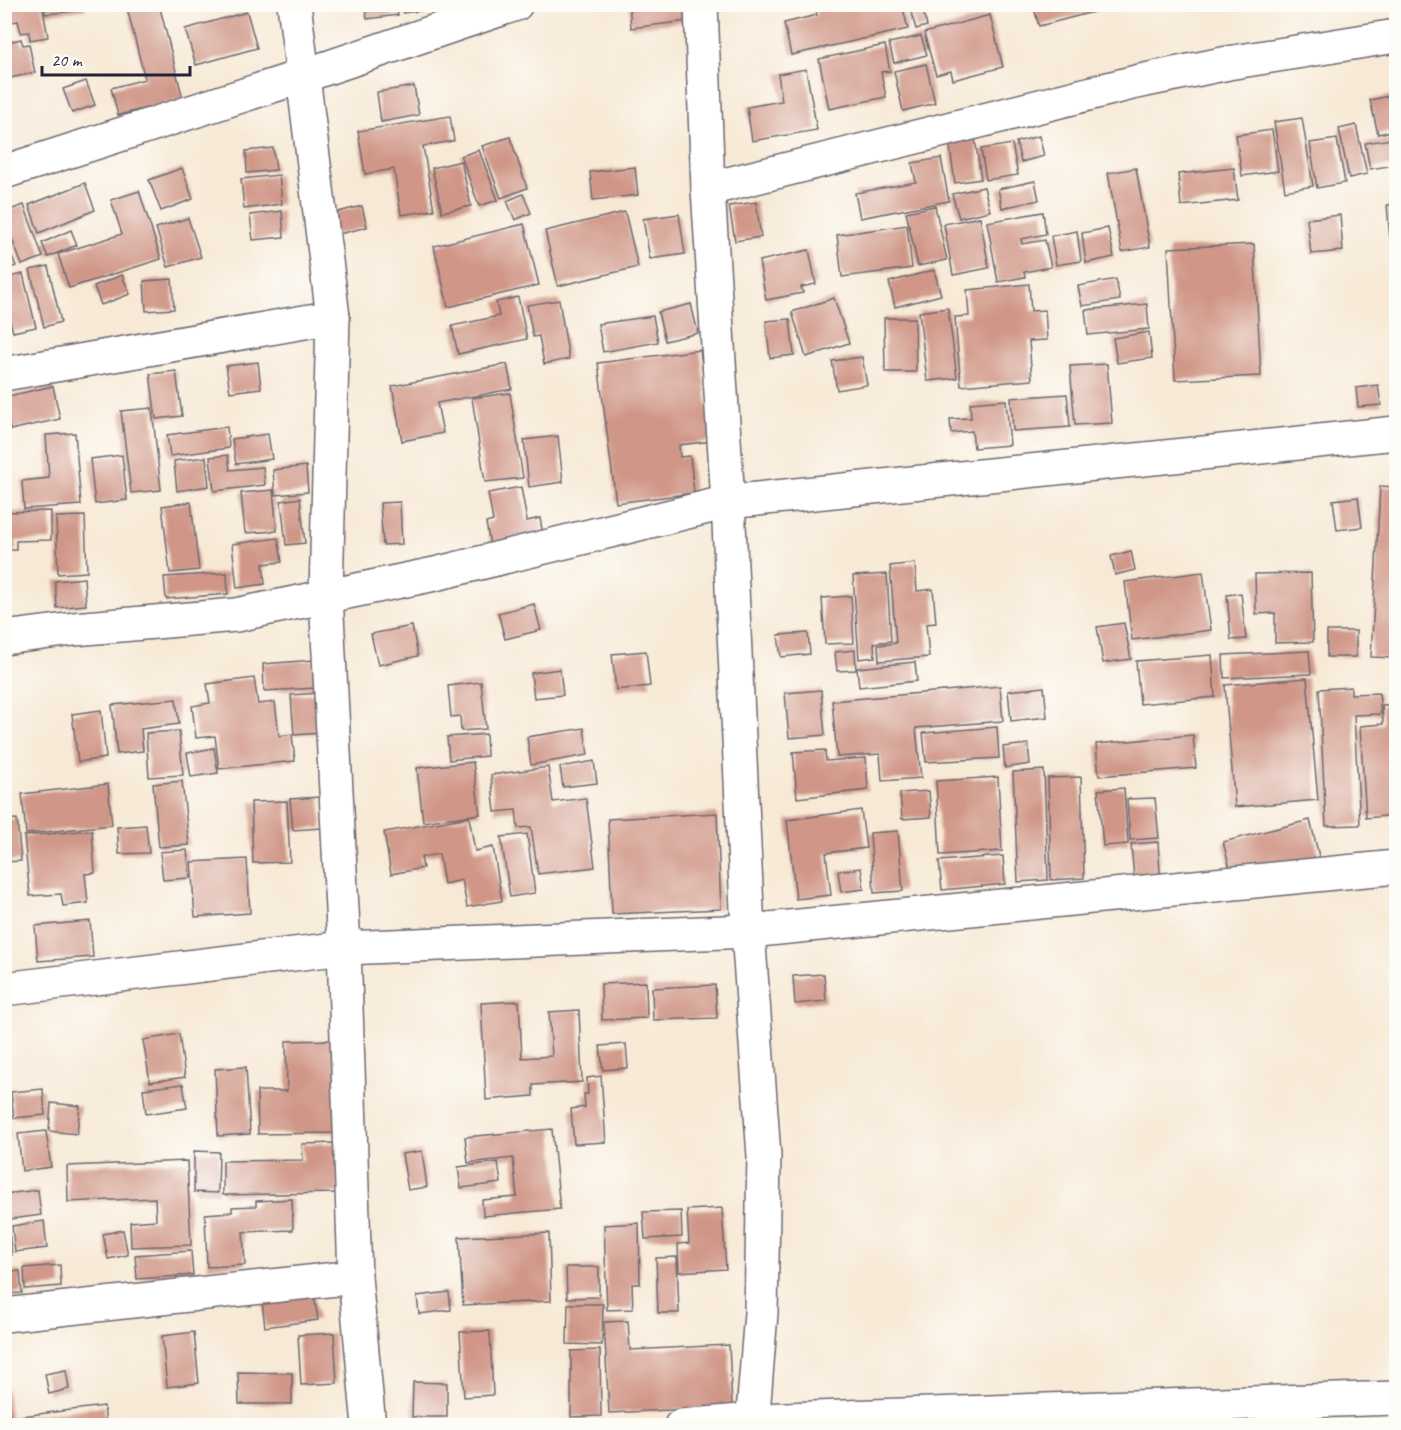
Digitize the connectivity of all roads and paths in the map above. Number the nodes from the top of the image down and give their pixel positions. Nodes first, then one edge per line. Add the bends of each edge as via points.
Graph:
1 (294, 4) edge
2 (516, 4) edge
3 (701, 4) edge
4 (1396, 36) edge
5 (303, 76) junction
6 (4, 172) edge
7 (708, 189) junction
8 (333, 317) junction
9 (4, 374) edge
10 (1396, 433) edge
11 (728, 502) junction
12 (326, 595) junction
13 (4, 638) edge
14 (1396, 867) edge
15 (748, 931) junction
16 (344, 948) junction
17 (4, 989) edge
18 (355, 1276) junction
19 (4, 1315) edge
20 (1396, 1398) edge
21 (752, 1423) edge
22 (369, 1425) edge
23 (681, 1425) edge

1 - 5 street
2 - 5 street
3 - 7 street
4 - 7 street via 1136,82
5 - 6 street
5 - 8 street
7 - 11 street
8 - 9 street
8 - 12 street
10 - 11 street
11 - 12 street via 435,574
11 - 15 street
12 - 13 street via 236,615
12 - 16 street
14 - 15 street
15 - 16 street
15 - 21 street via 764,1156 761,1313
16 - 17 street
16 - 18 street
18 - 19 street
18 - 22 street
20 - 21 street
21 - 23 street

